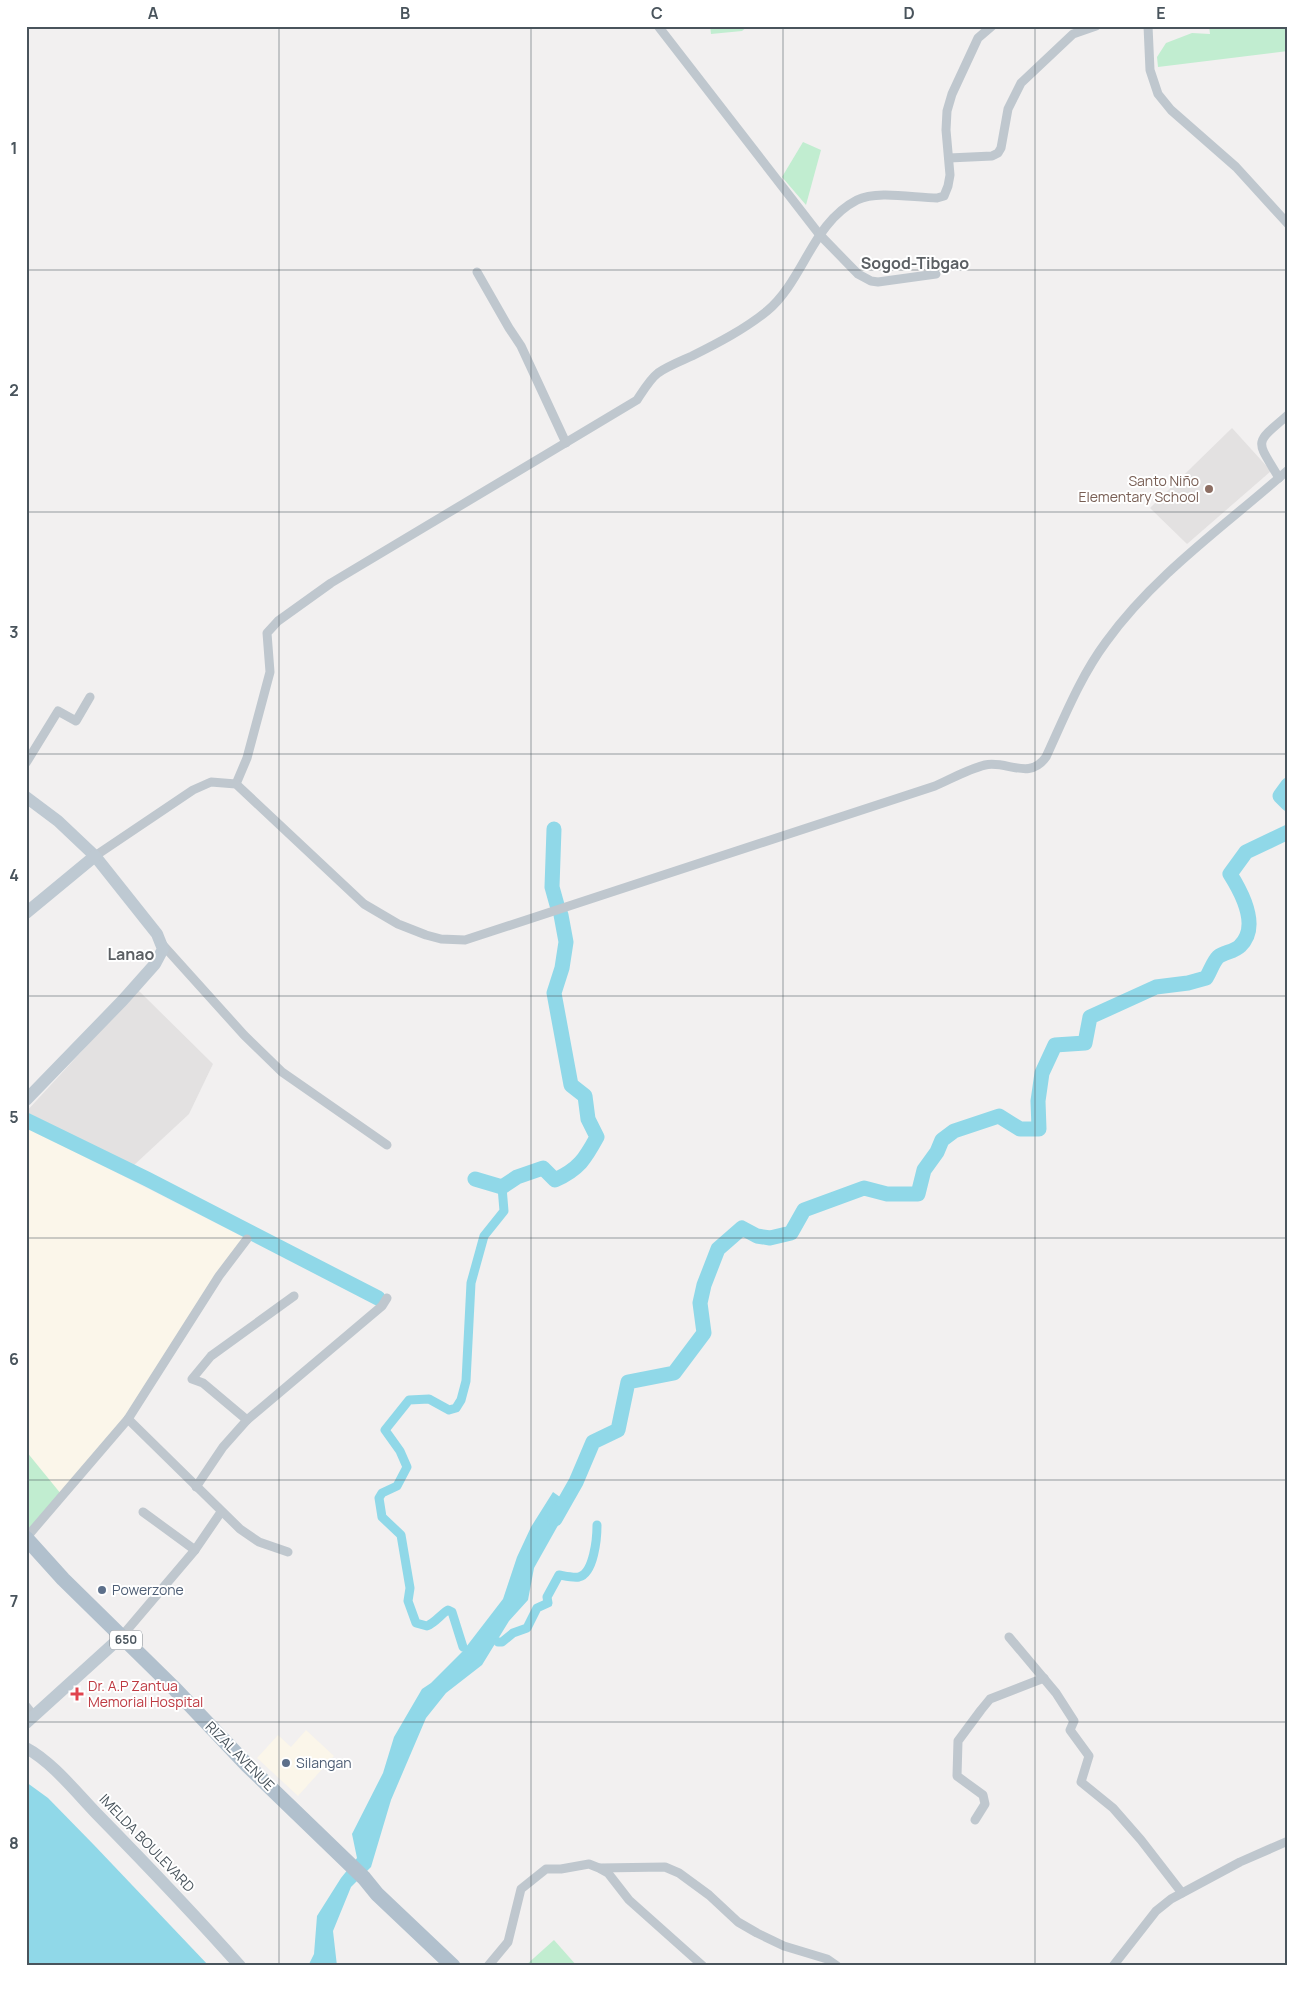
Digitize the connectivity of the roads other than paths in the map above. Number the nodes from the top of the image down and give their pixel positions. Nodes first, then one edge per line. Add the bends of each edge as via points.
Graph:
1 (658, 26) edge
2 (1096, 26) edge
3 (1148, 26) edge
4 (990, 27) edge
5 (949, 158) junction
6 (1288, 224) edge
7 (820, 234) junction
8 (477, 272) dead end
9 (936, 274) dead end
10 (1288, 415) edge
11 (566, 443) junction
12 (1288, 470) edge
13 (1279, 478) junction
14 (90, 697) dead end
15 (26, 763) edge
16 (236, 784) junction
17 (26, 797) edge
18 (95, 856) junction
19 (26, 914) edge
20 (160, 950) junction
21 (26, 1100) edge
22 (387, 1145) dead end
23 (247, 1239) dead end
24 (294, 1296) dead end
25 (387, 1298) dead end
26 (128, 1419) junction
27 (246, 1420) junction
28 (196, 1488) junction
29 (143, 1512) dead end
30 (221, 1512) junction
31 (26, 1538) edge
32 (195, 1550) junction
33 (288, 1552) dead end
34 (122, 1636) junction
35 (1009, 1637) dead end
36 (1044, 1678) junction
37 (29, 1715) edge
38 (26, 1748) edge
39 (974, 1820) dead end
40 (1288, 1841) edge
41 (599, 1868) junction
42 (1182, 1893) junction
43 (240, 1966) edge
44 (453, 1966) edge
45 (488, 1966) edge
46 (703, 1966) edge
47 (838, 1966) edge
48 (1113, 1966) edge

1 - 7 street
2 - 5 street via 1072,34 1021,83 1008,109 998,153
3 - 6 street via 1150,70 1158,94 1236,167
4 - 5 street via 978,38 952,94 946,130
5 - 7 street via 948,186 944,196 871,196 858,199
7 - 9 street via 858,274 871,281
7 - 11 street via 787,287 768,310 716,343 657,374 637,400
8 - 11 street via 522,346
10 - 13 street via 1265,435 1261,443
11 - 16 street via 331,583 278,621 267,633 270,672 247,758
12 - 13 street
13 - 16 street via 1184,559 1124,619 1086,672 1041,764 1031,768 988,764 974,768 935,786 465,940 426,935 398,924 364,904
14 - 15 street via 76,721 58,711
16 - 18 street via 211,782 193,790
17 - 18 street
18 - 19 street
18 - 20 street via 152,927
20 - 21 street via 155,964 123,1000
20 - 22 street via 282,1072
23 - 26 street via 219,1276
24 - 27 street via 211,1356 192,1379 203,1383
25 - 27 street via 382,1306
26 - 28 street
26 - 31 street
27 - 28 street via 223,1447
28 - 30 street
29 - 32 street
30 - 32 street
30 - 33 street via 249,1536
31 - 34 main road, RIZAL AVENUE / 650
32 - 34 street
34 - 37 street
34 - 44 main road, RIZAL AVENUE / 650 via 247,1765
35 - 36 street
36 - 39 street via 990,1699 958,1741 957,1776 983,1796 985,1804
36 - 42 street via 1074,1721 1070,1730 1089,1756 1081,1782 1113,1808
38 - 43 street, IMELDA BOULEVARD via 39,1755 101,1818
40 - 42 street
41 - 45 street via 589,1864 546,1869 521,1889 508,1942
41 - 46 street via 629,1900
41 - 47 street via 664,1867 679,1873 738,1922 784,1946 827,1959
42 - 48 street via 1156,1911

